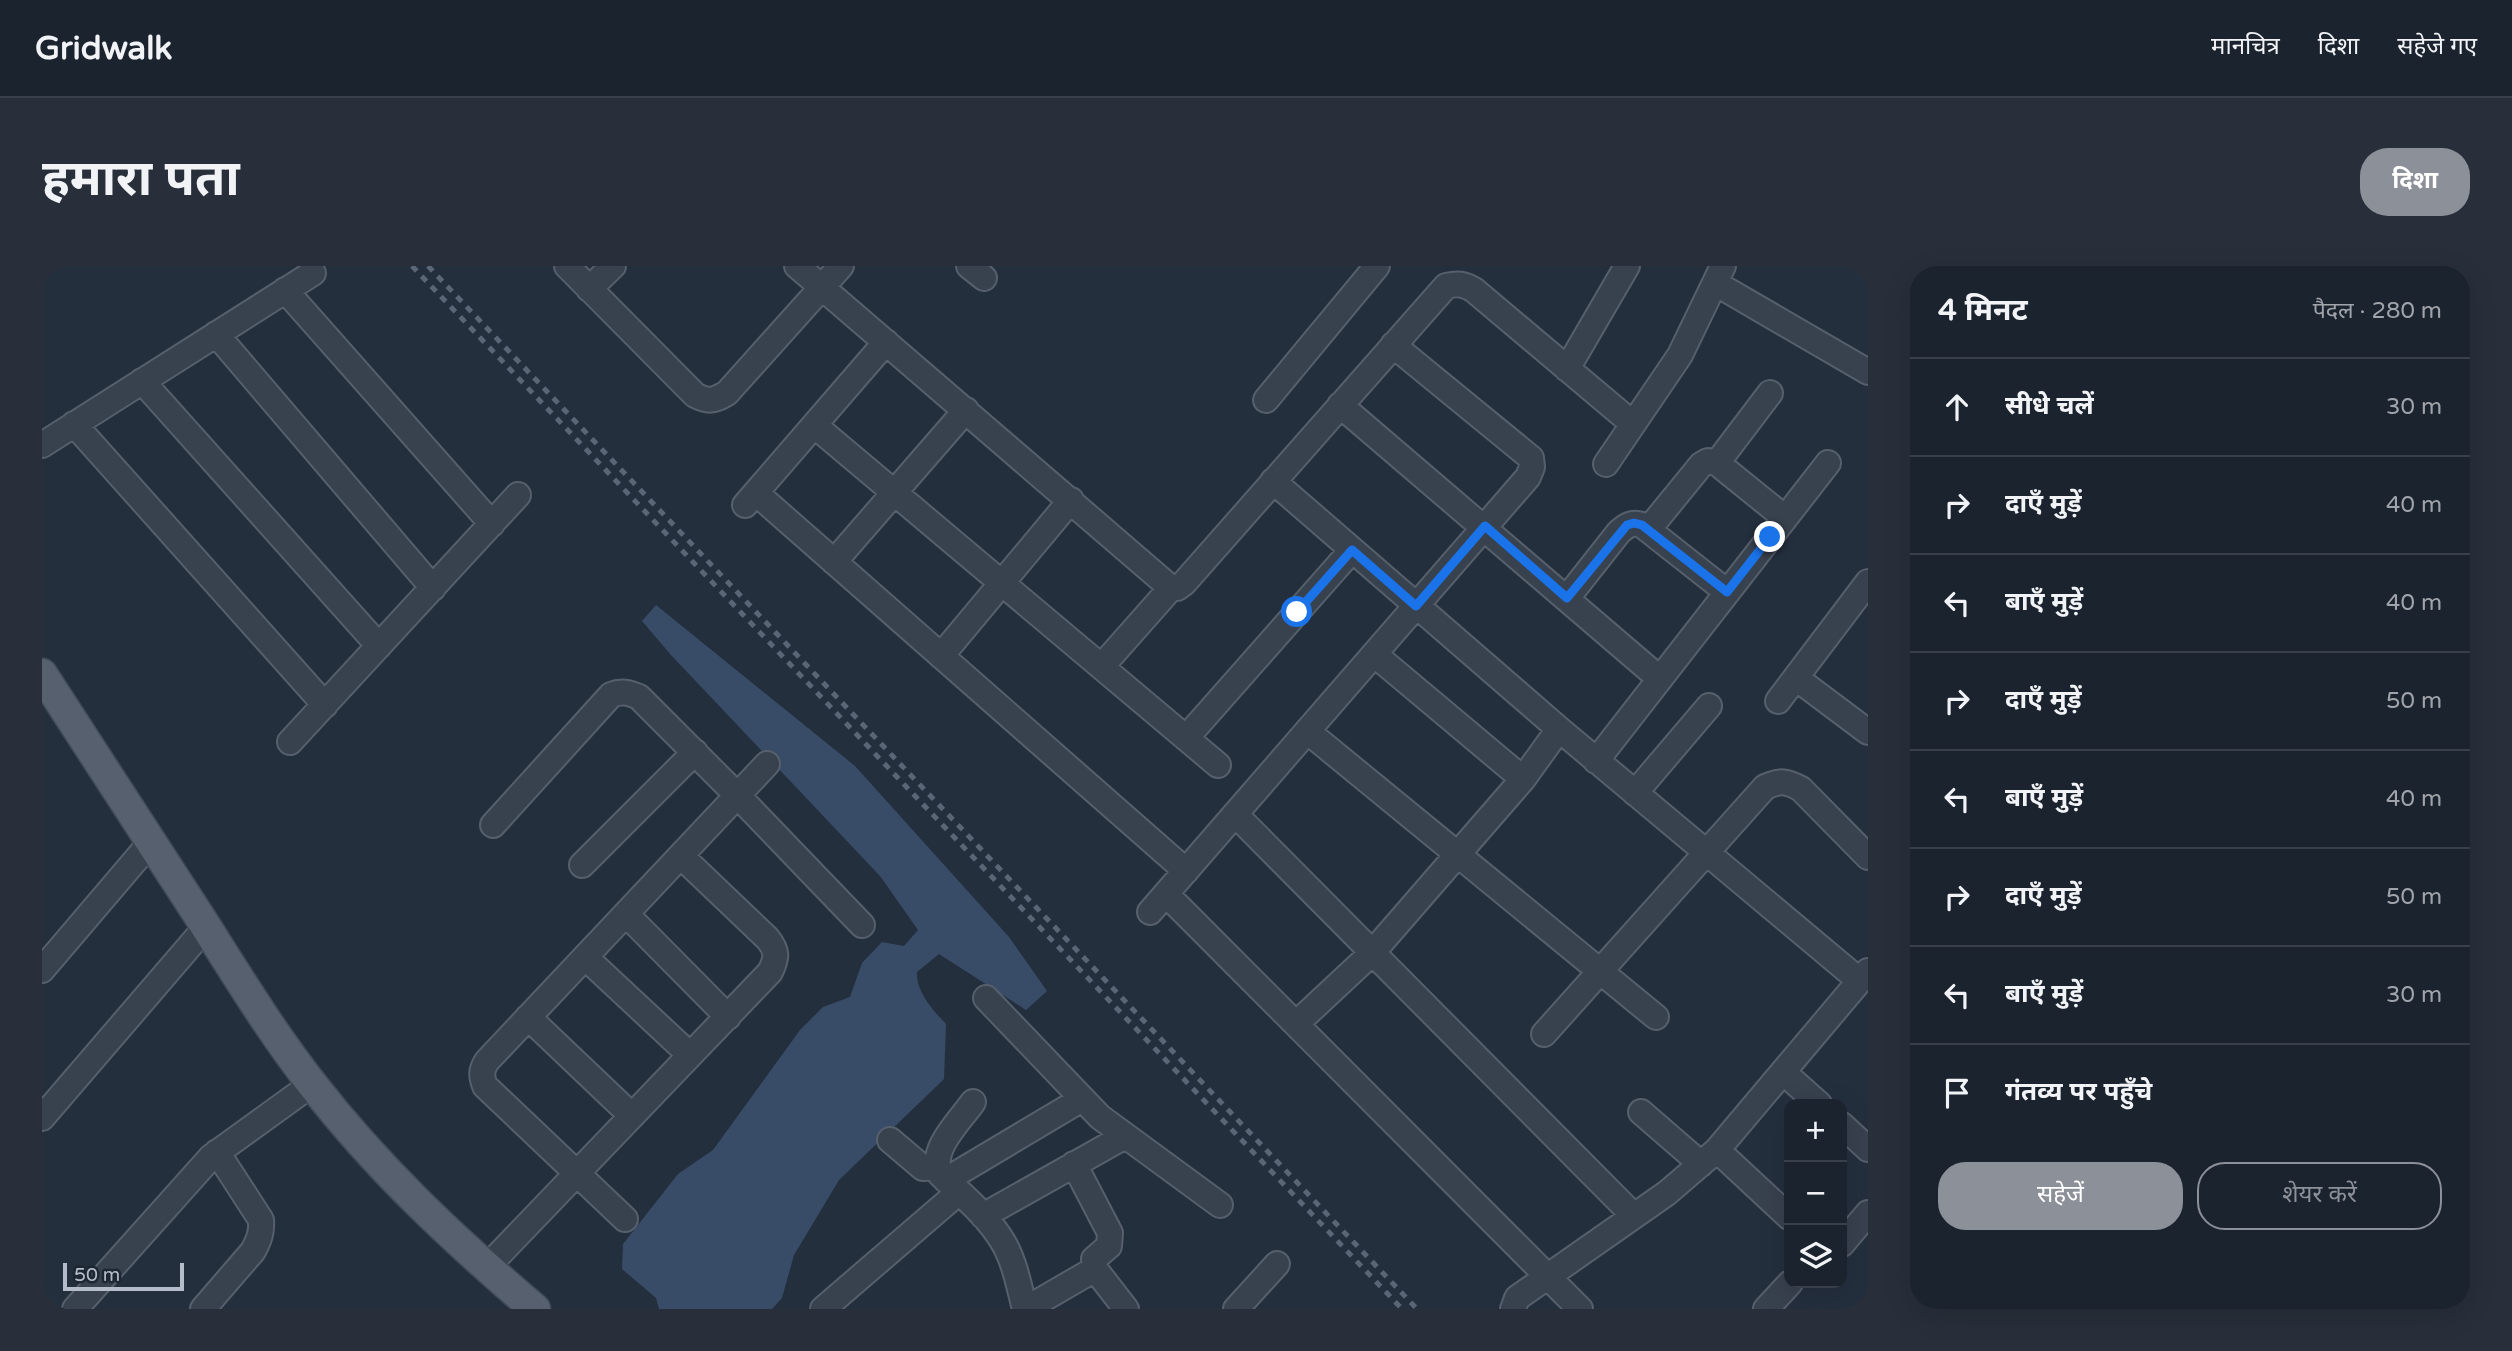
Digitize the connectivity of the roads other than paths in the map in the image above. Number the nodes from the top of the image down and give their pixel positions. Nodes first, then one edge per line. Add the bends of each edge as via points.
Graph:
1 (567, 266) edge
2 (613, 266) edge
3 (797, 266) edge
4 (841, 266) edge
5 (1377, 266) edge
6 (1627, 266) edge
7 (313, 273) dead end
8 (1719, 274) edge
9 (822, 288) junction
10 (589, 289) junction
11 (285, 290) junction
12 (216, 334) junction
13 (886, 342) junction
14 (1393, 345) junction
15 (1567, 369) junction
16 (1868, 372) edge
17 (142, 381) junction
18 (1770, 393) dead end
19 (1266, 400) dead end
20 (1340, 405) junction
21 (966, 410) junction
22 (74, 424) junction
23 (1633, 424) junction
24 (814, 425) junction
25 (42, 445) edge
26 (1717, 463) junction
27 (1828, 463) dead end
28 (1606, 464) dead end
29 (1273, 481) junction
30 (894, 493) junction
31 (518, 495) dead end
32 (1071, 500) junction
33 (1785, 518) junction
34 (492, 524) junction
35 (1485, 526) junction
36 (1648, 530) junction
37 (1352, 550) junction
38 (834, 562) junction
39 (1001, 583) junction
40 (433, 588) junction
41 (1171, 588) junction
42 (1727, 592) junction
43 (1865, 592) edge
44 (1567, 598) junction
45 (1416, 606) junction
46 (379, 646) junction
47 (1374, 654) junction
48 (940, 656) junction
49 (1102, 666) junction
50 (42, 674) edge
51 (1796, 677) junction
52 (1660, 679) junction
53 (1778, 701) dead end
54 (325, 705) junction
55 (1709, 706) dead end
56 (1559, 729) junction
57 (1307, 732) junction
58 (1868, 732) edge
59 (1186, 738) junction
60 (290, 743) dead end
61 (695, 752) junction
62 (1596, 761) junction
63 (767, 764) dead end
64 (1218, 765) dead end
65 (1523, 779) junction
66 (1635, 793) junction
67 (738, 796) junction
68 (1235, 814) junction
69 (494, 825) dead end
70 (151, 842) junction
71 (1706, 852) junction
72 (1457, 854) junction
73 (681, 856) junction
74 (1868, 857) edge
75 (582, 865) dead end
76 (1186, 871) junction
77 (626, 914) junction
78 (862, 925) dead end
79 (206, 927) junction
80 (1372, 953) junction
81 (585, 957) junction
82 (42, 970) edge
83 (1600, 971) junction
84 (1862, 988) edge
85 (986, 998) dead end
86 (528, 1017) junction
87 (727, 1017) junction
88 (1656, 1017) dead end
89 (1296, 1024) junction
90 (1545, 1034) dead end
91 (690, 1055) junction
92 (1783, 1072) junction
93 (312, 1084) junction
94 (1082, 1099) junction
95 (1813, 1099) edge
96 (973, 1102) dead end
97 (1642, 1112) dead end
98 (632, 1116) junction
99 (42, 1118) edge
100 (1847, 1130) edge
101 (1125, 1136) junction
102 (890, 1140) dead end
103 (1868, 1149) edge
104 (217, 1152) junction
105 (1709, 1157) junction
106 (1074, 1164) junction
107 (576, 1174) junction
108 (948, 1180) junction
109 (1220, 1205) dead end
110 (1784, 1213) edge
111 (1868, 1213) edge
112 (1633, 1215) junction
113 (984, 1216) junction
114 (625, 1219) dead end
115 (1847, 1238) edge
116 (1278, 1264) dead end
117 (487, 1267) junction
118 (1095, 1269) junction
119 (1548, 1277) junction
120 (1785, 1288) edge
121 (75, 1309) edge
122 (203, 1309) edge
123 (535, 1309) edge
124 (823, 1309) edge
125 (1025, 1309) edge
126 (1126, 1309) edge
127 (1236, 1309) edge
128 (1513, 1309) edge
129 (1580, 1309) edge
130 (1766, 1309) edge

1 - 10 street
2 - 10 street
3 - 9 street
4 - 9 street
5 - 19 street
6 - 15 street
7 - 11 street
8 - 16 street
8 - 23 street via 1680,355
9 - 10 street via 715,401 695,395
9 - 13 street
11 - 12 street
11 - 34 street
12 - 17 street
12 - 40 street
13 - 21 street
13 - 24 street
14 - 15 street via 1446,286 1456,283 1474,290
14 - 20 street
14 - 35 street via 1531,458 1528,477
15 - 23 street
17 - 22 street
17 - 46 street
18 - 26 street
20 - 29 street
20 - 35 street
21 - 30 street
21 - 32 street
22 - 25 street
22 - 54 street
23 - 28 street
24 - 30 street
24 - 38 street via 750,499
26 - 33 street
26 - 36 street via 1701,465
27 - 33 street
29 - 37 street
29 - 41 street via 1184,583
30 - 38 street
30 - 39 street
31 - 34 street
32 - 39 street
32 - 41 street
33 - 42 street
34 - 40 street
35 - 44 street
35 - 45 street
36 - 42 street
36 - 44 street via 1634,523 1627,525
37 - 45 street
37 - 59 street
38 - 48 street
39 - 48 street
39 - 49 street
40 - 46 street
41 - 49 street
42 - 52 street
43 - 51 street
44 - 52 street
45 - 47 street
45 - 56 street
46 - 54 street
47 - 57 street
47 - 65 street
48 - 76 street
49 - 59 street
50 - 70 main road
51 - 53 street
51 - 58 street
52 - 62 street
54 - 60 street
55 - 66 street
56 - 62 street
56 - 65 street
57 - 68 street
57 - 72 street
59 - 64 street
61 - 67 street
61 - 69 street via 639,697 619,692 611,695
61 - 75 street
62 - 66 street
63 - 67 street
65 - 72 street
66 - 71 street
67 - 73 street
67 - 78 street
68 - 76 street
68 - 80 street
70 - 79 main road
70 - 82 street
71 - 74 street via 1765,787 1778,781 1801,789
71 - 83 street
71 - 84 street
72 - 80 street
72 - 83 street
73 - 77 street
73 - 87 street via 775,947 776,960 770,972
76 - 89 street via 1158,903
77 - 81 street
77 - 87 street
79 - 93 main road
79 - 99 street
80 - 89 street
80 - 112 street
81 - 86 street
81 - 91 street
83 - 88 street
83 - 90 street
84 - 92 street
85 - 94 street
86 - 98 street
86 - 107 street via 487,1061 482,1077 485,1086
87 - 91 street
89 - 119 street
91 - 98 street
92 - 95 street
92 - 105 street
93 - 104 street
93 - 117 main road via 391,1176
94 - 101 street
94 - 108 street
96 - 108 street via 941,1146
97 - 105 street
98 - 107 street
100 - 103 street
101 - 106 street
101 - 109 street
102 - 108 street via 923,1168
104 - 121 street
104 - 122 street via 261,1220 262,1229 253,1251
105 - 110 street
105 - 112 street
106 - 113 street
106 - 118 street via 1110,1233 1109,1246 1094,1259
107 - 114 street
107 - 117 street
108 - 113 street
108 - 124 street
111 - 115 street
112 - 119 street
113 - 125 street via 1003,1242
116 - 127 street
117 - 123 main road
118 - 125 street
118 - 126 street
119 - 128 street via 1517,1298
119 - 129 street
120 - 130 street

